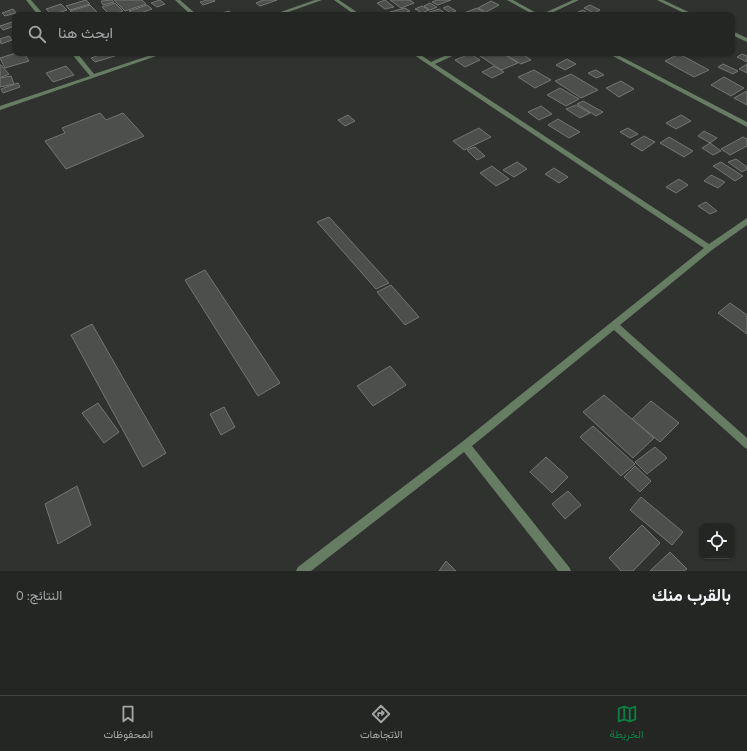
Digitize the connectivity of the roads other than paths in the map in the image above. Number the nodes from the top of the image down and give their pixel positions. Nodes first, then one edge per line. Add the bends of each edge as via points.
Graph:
1 (28, 0) edge
2 (177, 0) edge
3 (320, 0) edge
4 (336, 0) edge
5 (509, 0) edge
6 (577, 0) edge
7 (660, 0) edge
8 (38, 12) edge
9 (191, 12) edge
10 (284, 12) edge
11 (354, 12) edge
12 (532, 12) edge
13 (550, 12) edge
14 (686, 12) edge
15 (735, 34) edge
16 (747, 40) edge
17 (76, 56) edge
18 (153, 56) edge
19 (418, 56) edge
20 (449, 56) edge
21 (616, 56) edge
22 (430, 64) junction
23 (93, 76) junction
24 (0, 108) edge
25 (747, 126) edge
26 (747, 221) edge
27 (709, 248) junction
28 (614, 325) junction
29 (747, 444) edge
30 (465, 445) junction
31 (302, 571) edge
32 (565, 571) edge

1 - 8 street
2 - 9 street
3 - 10 street
4 - 11 street
5 - 12 street
6 - 13 street
7 - 14 street
15 - 16 street
17 - 23 street
18 - 23 street
19 - 22 street
20 - 22 street
21 - 25 street
22 - 27 street
23 - 24 street
26 - 27 street
27 - 28 street
28 - 29 street
28 - 30 street
30 - 31 street
30 - 32 street

